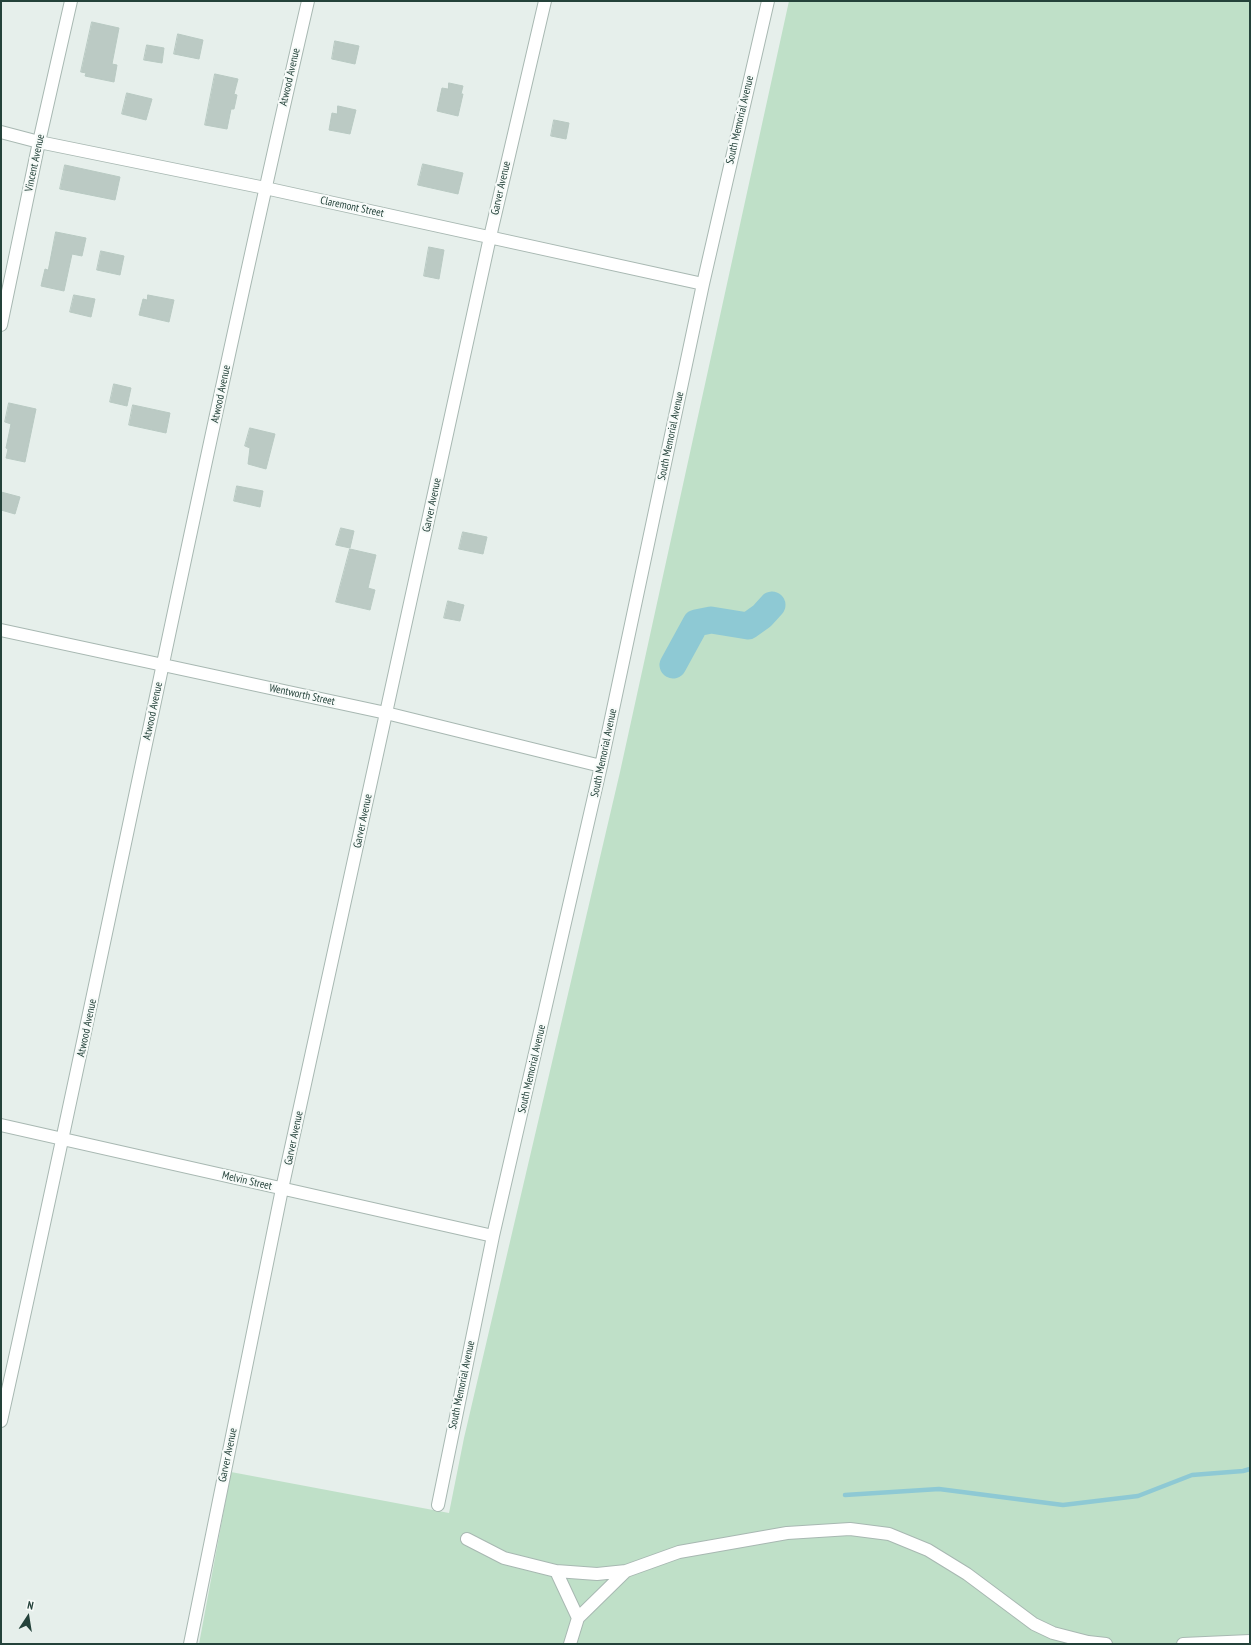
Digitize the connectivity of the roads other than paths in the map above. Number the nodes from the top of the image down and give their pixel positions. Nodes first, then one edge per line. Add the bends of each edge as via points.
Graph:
1 (71, 1) edge
2 (308, 1) edge
3 (545, 1) edge
4 (768, 1) edge
5 (1, 132) edge
6 (40, 142) junction
7 (265, 188) junction
8 (490, 237) junction
9 (703, 284) junction
10 (1, 325) edge
11 (1, 630) edge
12 (162, 666) junction
13 (386, 713) junction
14 (602, 766) junction
15 (1, 1125) edge
16 (64, 1138) junction
17 (282, 1189) junction
18 (493, 1236) junction
19 (1, 1421) edge
20 (438, 1505) dead end
21 (467, 1539) dead end
22 (626, 1570) junction
23 (556, 1571) junction
24 (578, 1618) junction
25 (1250, 1641) edge
26 (190, 1644) edge
27 (570, 1644) edge
28 (1106, 1644) edge
29 (1182, 1644) edge

1 - 6 street, Vincent Avenue
2 - 7 street, Atwood Avenue
3 - 8 street, Garver Avenue
4 - 9 street, South Memorial Avenue
5 - 6 street, Claremont Street
6 - 7 street, Claremont Street
6 - 10 street, Vincent Avenue
7 - 8 street, Claremont Street
7 - 12 street, Atwood Avenue
8 - 9 street, Claremont Street
8 - 13 street, Garver Avenue
9 - 14 street, South Memorial Avenue
11 - 12 street, Wentworth Street
12 - 13 street, Wentworth Street
12 - 16 street, Atwood Avenue
13 - 14 street, Wentworth Street
13 - 17 street, Garver Avenue
14 - 18 street, South Memorial Avenue
15 - 16 street, Melvin Street
16 - 17 street, Melvin Street
16 - 19 street, Atwood Avenue
17 - 18 street, Melvin Street
17 - 26 street, Garver Avenue
18 - 20 street, South Memorial Avenue
21 - 23 street via 504,1558
22 - 23 street via 597,1574
22 - 24 street
22 - 28 street via 679,1552 787,1533 850,1529 889,1534 928,1550 967,1574 1034,1624 1053,1633
23 - 24 street
24 - 27 street
25 - 29 street

